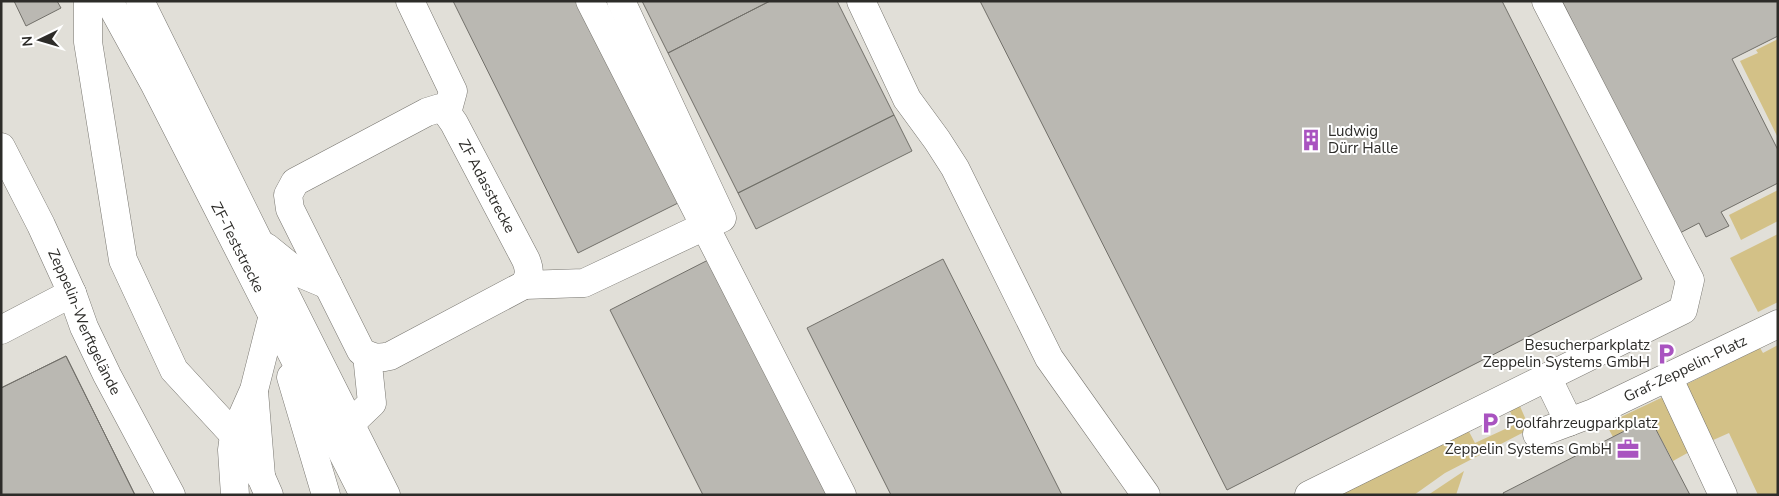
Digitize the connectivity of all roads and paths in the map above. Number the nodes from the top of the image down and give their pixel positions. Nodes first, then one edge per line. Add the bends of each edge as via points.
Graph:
1 (88, 1) edge
2 (109, 1) edge
3 (140, 1) edge
4 (410, 1) edge
5 (590, 1) edge
6 (621, 1) edge
7 (861, 1) edge
8 (1546, 1) edge
9 (447, 113) junction
10 (1, 147) edge
11 (705, 226) junction
12 (258, 240) junction
13 (328, 285) junction
14 (524, 286) junction
15 (72, 293) junction
16 (273, 315) junction
17 (1778, 324) edge
18 (1, 330) edge
19 (367, 355) junction
20 (1547, 377) junction
21 (1668, 377) junction
22 (254, 390) junction
23 (1569, 422) junction
24 (350, 424) junction
25 (1537, 434) dead end
26 (234, 435) junction
27 (266, 487) edge
28 (171, 495) edge
29 (235, 495) edge
30 (326, 495) edge
31 (364, 495) edge
32 (386, 495) edge
33 (842, 495) edge
34 (1146, 495) edge
35 (1309, 495) edge
36 (1723, 495) edge

1 - 26 lane via 88,42 123,260 174,370
2 - 16 lane, ZF-Teststrecke
3 - 12 lane, ZF-Teststrecke
4 - 9 lane via 453,92
5 - 11 lane
6 - 11 lane via 722,218
7 - 34 lane via 907,99 955,168 1050,358
8 - 20 lane via 1690,280 1683,310
9 - 13 lane via 440,108 427,112 295,182 288,195 290,209
9 - 14 lane, ZF Adasstrecke via 526,260 529,278
10 - 15 lane, Zeppelin-Werftgelände
11 - 14 lane via 584,283
11 - 33 lane
12 - 13 lane via 297,272
12 - 24 lane, ZF-Teststrecke
13 - 19 lane
14 - 19 lane via 390,356 380,359
15 - 18 lane
15 - 28 lane, Zeppelin-Werftgelände via 107,375
16 - 22 lane
16 - 30 lane
16 - 31 lane, ZF-Teststrecke
17 - 21 lane, Graf-Zeppelin-Platz
19 - 24 lane via 372,403
20 - 23 lane
20 - 35 lane
21 - 23 lane, Graf-Zeppelin-Platz
21 - 36 lane
22 - 26 lane
22 - 27 lane
23 - 25 lane, Graf-Zeppelin-Platz
24 - 32 lane, ZF-Teststrecke
26 - 27 lane
26 - 29 lane

